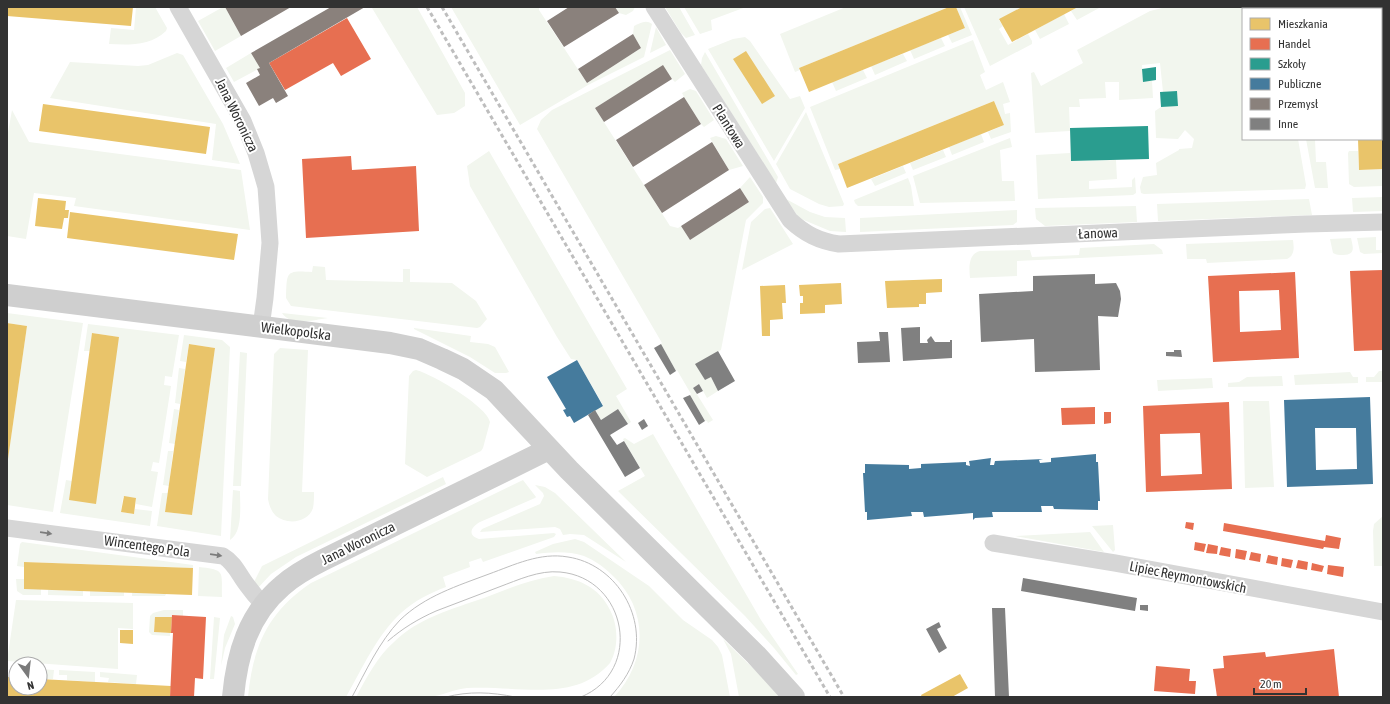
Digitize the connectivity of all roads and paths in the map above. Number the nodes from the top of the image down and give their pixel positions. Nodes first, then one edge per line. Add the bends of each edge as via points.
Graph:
1 (178, 7) edge
2 (654, 7) edge
3 (1383, 222) edge
4 (813, 237) joint
5 (7, 295) edge
6 (262, 327) junction
7 (549, 449) junction
8 (7, 528) edge
9 (993, 543) dead end
10 (264, 605) junction
11 (1383, 612) edge
12 (789, 691) edge
13 (233, 697) edge

1 - 6 street, Jana Woronicza via 243,121 266,186 270,243
2 - 4 street, Plantowa via 790,220
3 - 4 street, Łanowa via 839,244
5 - 6 street, Wielkopolska
6 - 7 street, Wielkopolska via 419,349 463,369 494,390
7 - 10 street, Jana Woronicza via 304,570 282,585
7 - 12 street, Wielkopolska
8 -> 10 street, Wincentego Pola via 223,556 235,565 247,586
9 - 11 street, Lipiec Reymontowskich
10 - 13 street, Jana Woronicza via 242,645

